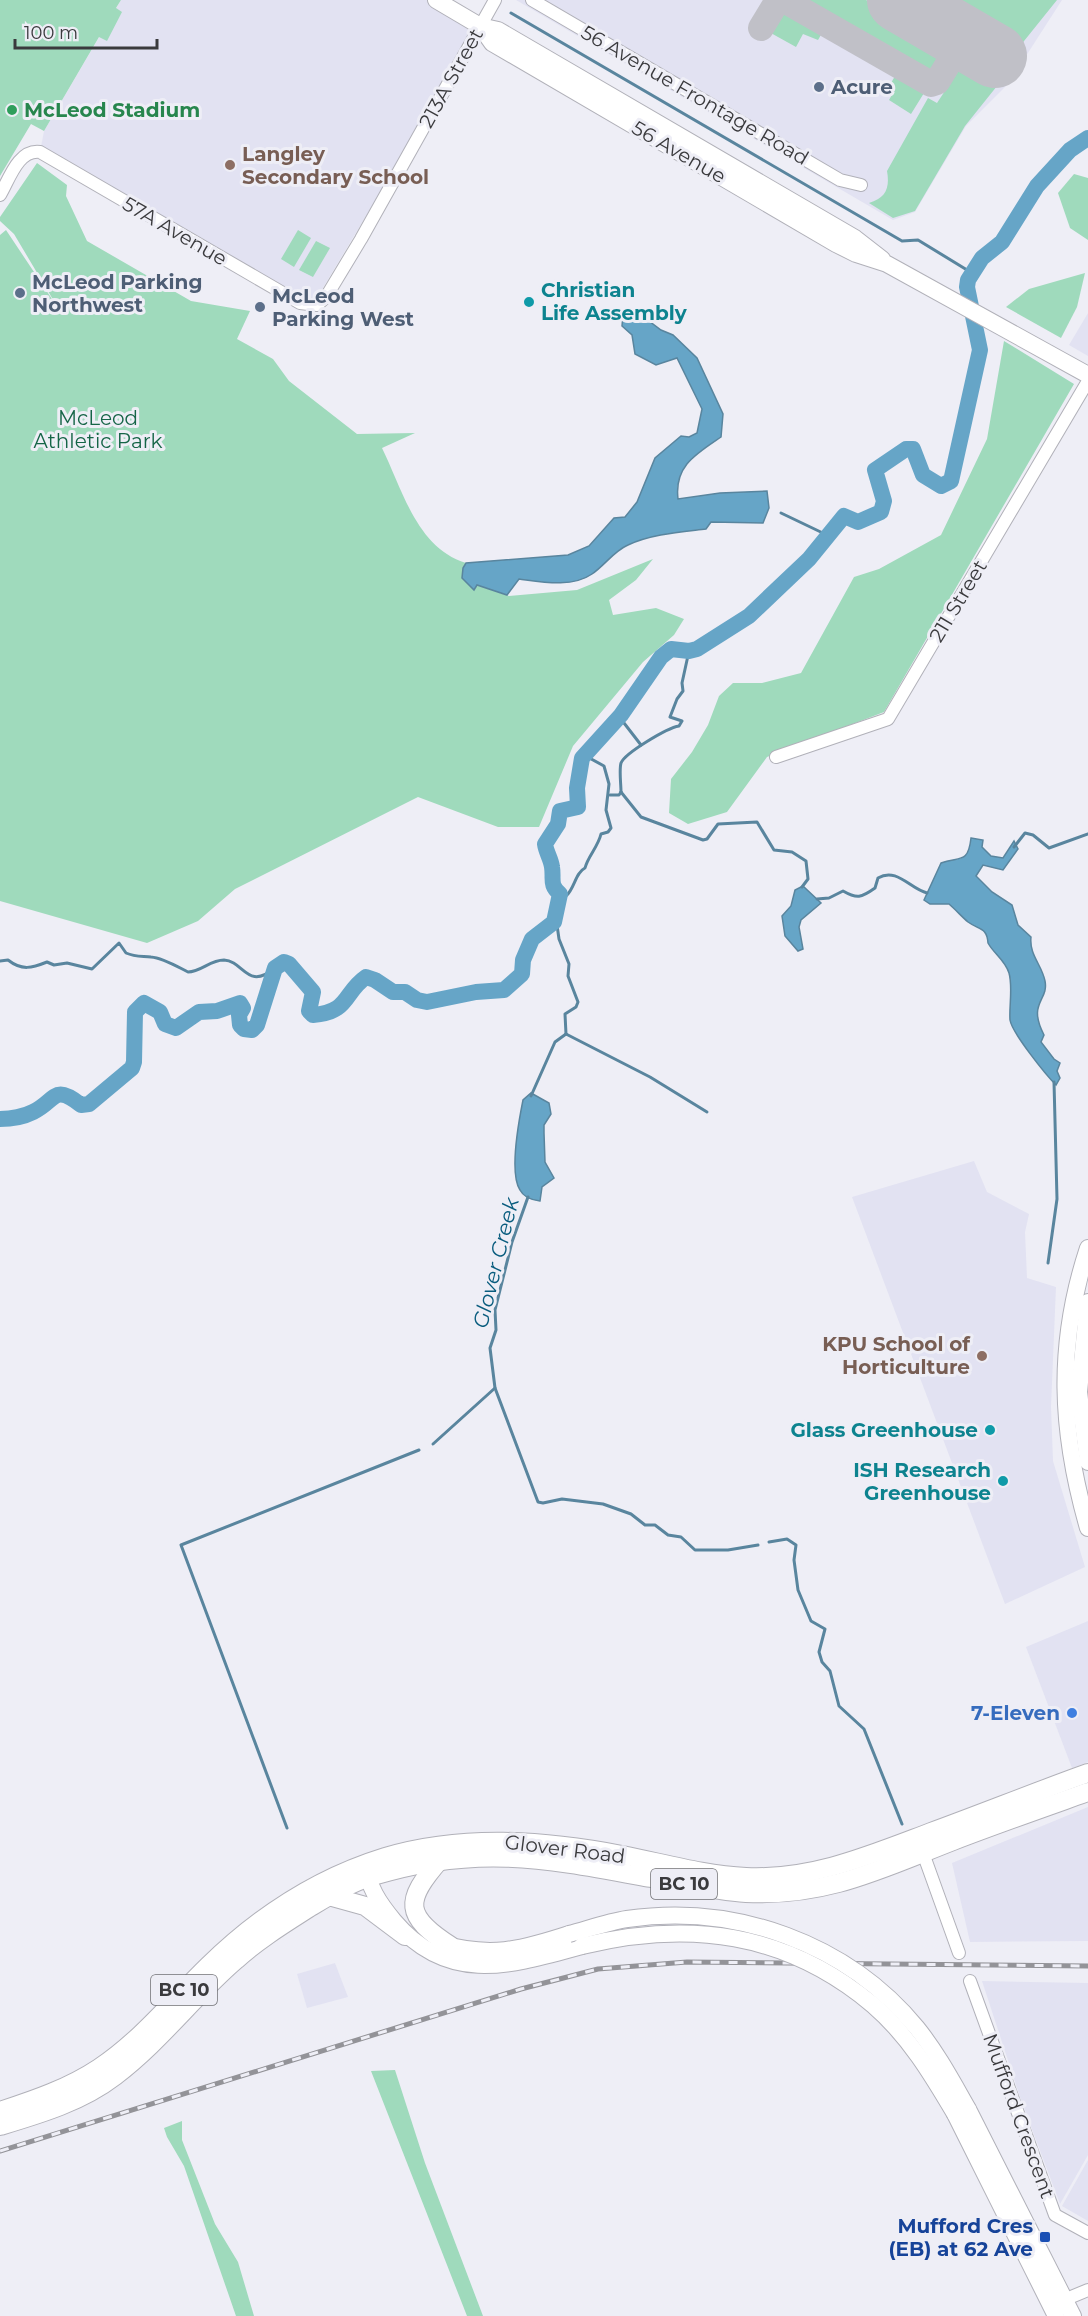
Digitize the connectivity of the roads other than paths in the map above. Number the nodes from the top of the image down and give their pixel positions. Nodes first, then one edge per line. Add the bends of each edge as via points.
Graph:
1 (436, 0) edge
2 (495, 0) edge
3 (532, 0) edge
4 (480, 26) junction
5 (861, 185) dead end
6 (0, 195) edge
7 (312, 306) joint
8 (1088, 375) edge
9 (1088, 381) edge
10 (776, 757) dead end
11 (1088, 1248) edge
12 (1088, 1302) edge
13 (1088, 1462) edge
14 (1088, 1528) edge
15 (1088, 1773) edge
16 (1088, 1792) edge
17 (923, 1852) junction
18 (440, 1860) junction
19 (369, 1872) junction
20 (329, 1896) junction
21 (405, 1936) junction
22 (451, 1946) junction
23 (959, 1953) dead end
24 (970, 1981) dead end
25 (0, 2111) edge
26 (962, 2111) junction
27 (0, 2126) edge
28 (1088, 2233) edge
29 (1088, 2290) edge
30 (1058, 2307) edge
31 (1073, 2316) edge

1 - 4 main road, 56 Avenue
2 - 4 street, 213A Street
3 - 5 street, 56 Avenue Frontage Road via 840,180
4 - 7 street, 213A Street via 326,297
4 - 8 main road, 56 Avenue via 492,43 863,243 887,264
6 - 7 street, 57A Avenue via 23,156 39,152
9 - 10 street, 211 Street via 888,719
11 - 14 main road via 1068,1322 1064,1393 1070,1455
12 - 13 main road via 1078,1392
15 - 19 highway, Glover Road / BC 10 via 860,1860 791,1876 746,1877 702,1872 571,1846 507,1840 407,1851
16 - 17 highway, Glover Road / BC 10
17 - 18 highway, Glover Road / BC 10 via 828,1887 745,1893 556,1860 507,1855
17 - 23 street
18 - 19 highway, Glover Road / BC 10
18 - 22 highway via 417,1888 414,1909 429,1932
19 - 20 highway, Glover Road / BC 10
19 - 21 main road via 383,1908
19 - 22 main road via 407,1924 432,1940
19 - 25 highway, Glover Road / BC 10 via 343,1871 298,1894 237,1939 133,2042 98,2069 64,2087
20 - 21 highway via 365,1906
20 - 27 highway, Glover Road / BC 10 via 235,1960 114,2077 64,2105
21 - 26 main road, bridge via 447,1958 496,1967 621,1937 685,1932 740,1939 805,1961 838,1979 887,2019
22 - 26 main road, bridge via 475,1952 503,1952 624,1919 666,1914 727,1919 784,1933 846,1965 881,1991 941,2060
24 - 28 street, Mufford Crescent via 1055,2215
26 - 30 main road
29 - 30 street
30 - 31 main road

